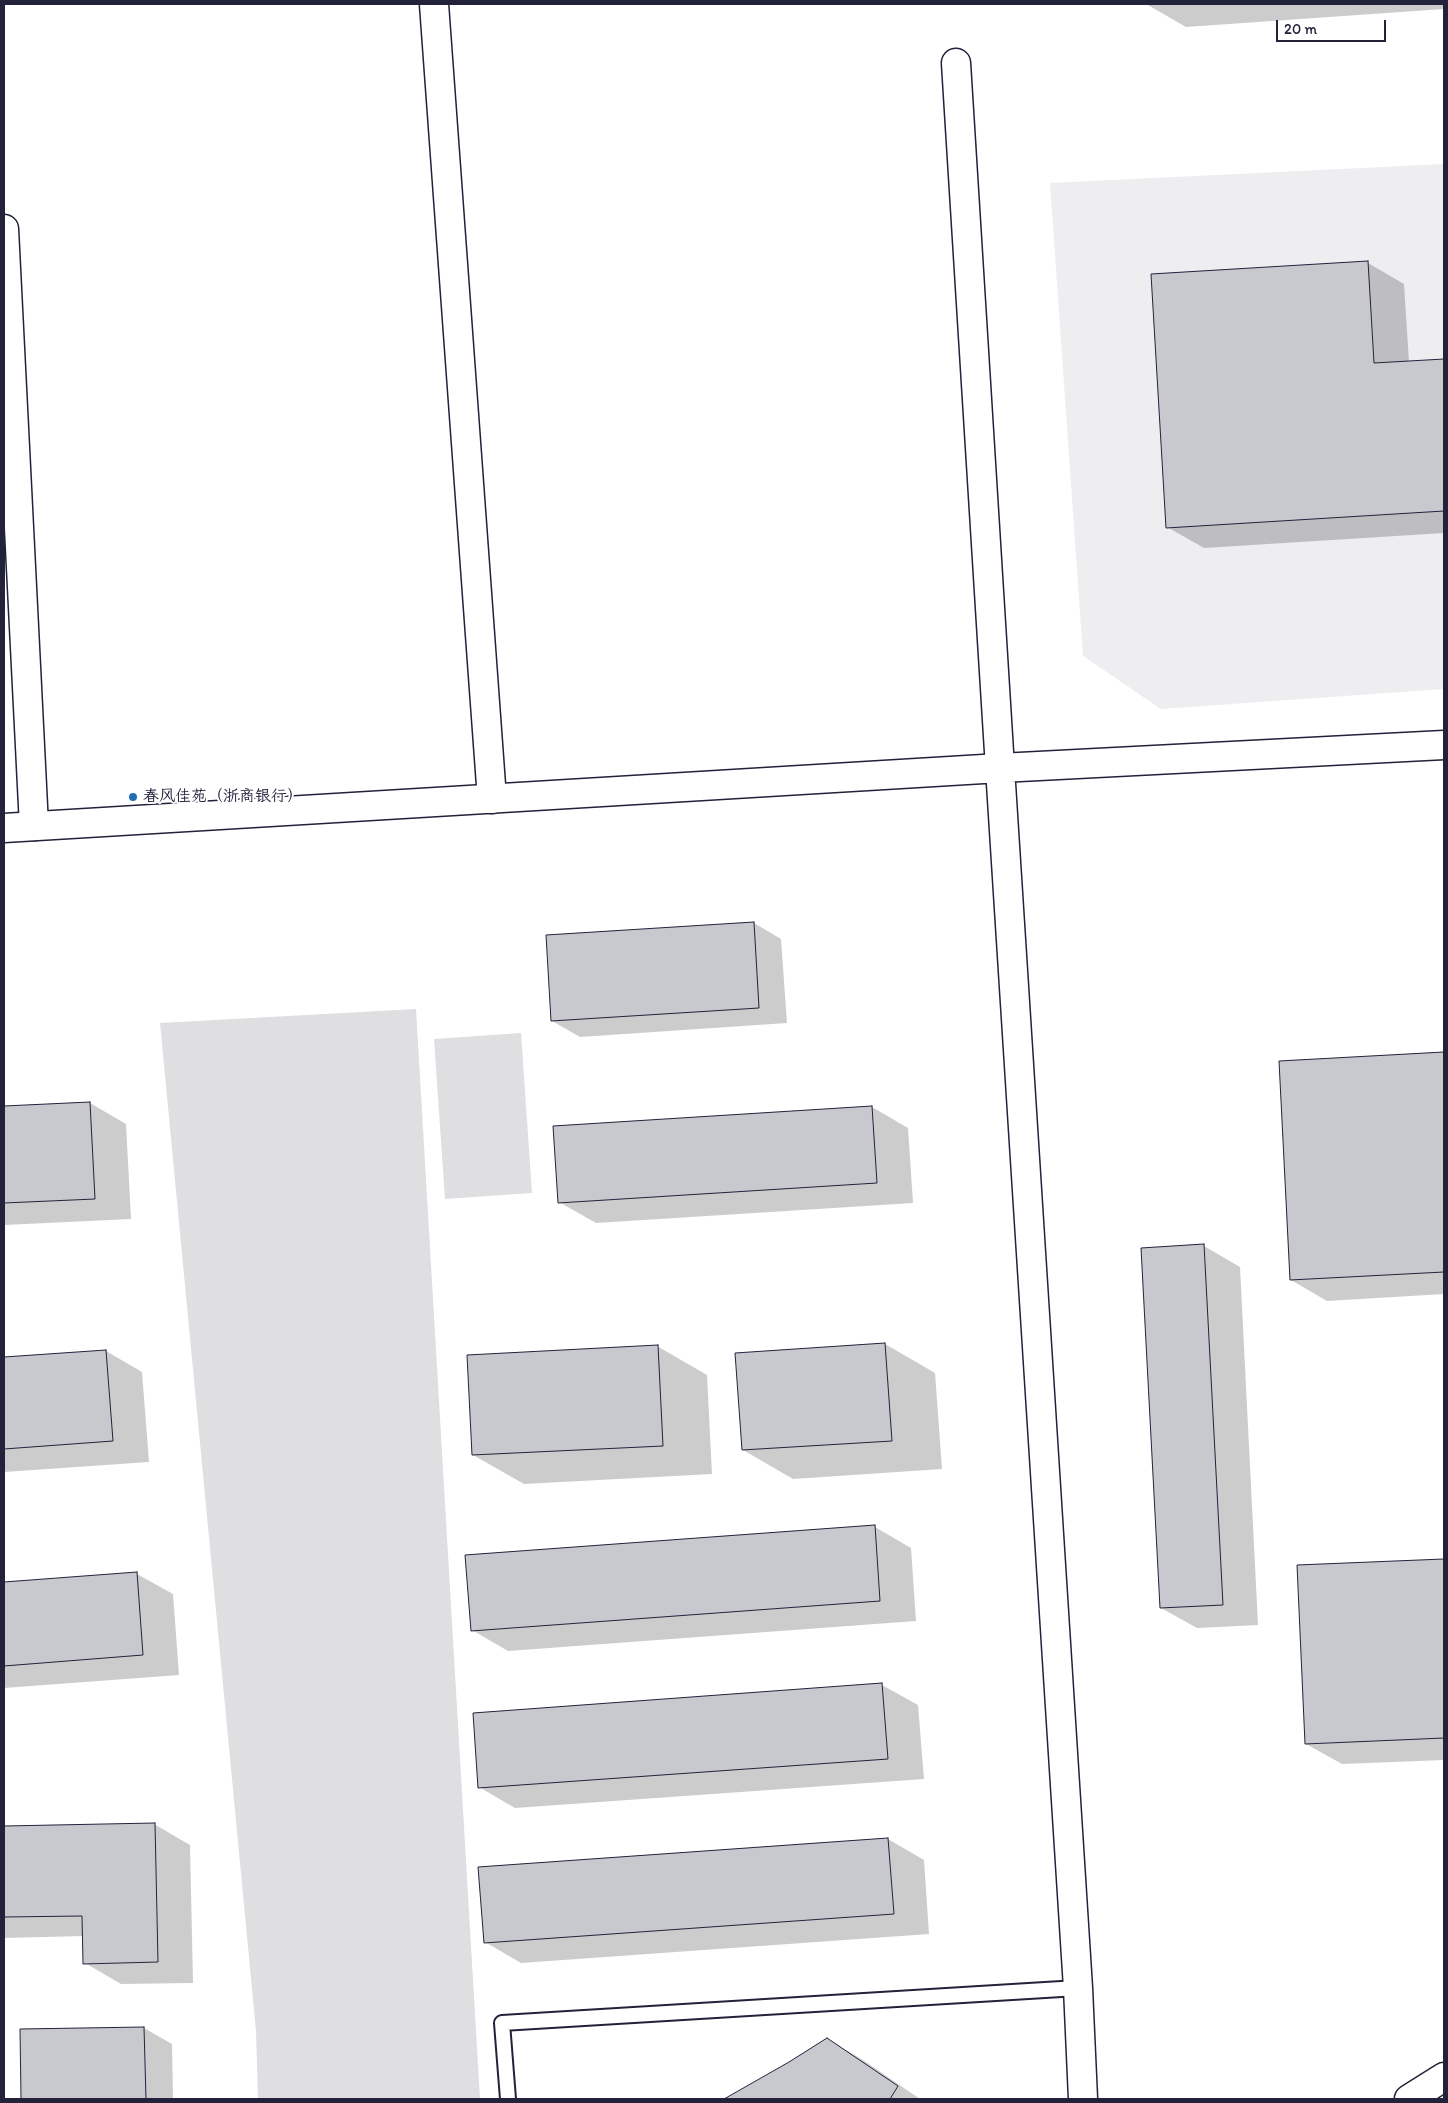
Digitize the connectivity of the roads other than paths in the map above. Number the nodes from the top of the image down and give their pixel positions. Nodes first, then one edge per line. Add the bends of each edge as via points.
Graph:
1 (434, 4) edge
2 (956, 63) dead end
3 (4, 229) edge
4 (1444, 745) edge
5 (1000, 768) junction
6 (492, 799) junction
7 (34, 826) junction
8 (4, 828) edge
9 (1078, 1988) junction
10 (1444, 2077) edge
11 (508, 2099) edge
12 (1083, 2099) edge
13 (1409, 2099) edge

1 - 6 street
2 - 5 street
3 - 7 street
4 - 5 street
5 - 6 street
5 - 9 street
6 - 7 street
7 - 8 street
9 - 11 lane via 502,2023
9 - 12 street
10 - 13 street

